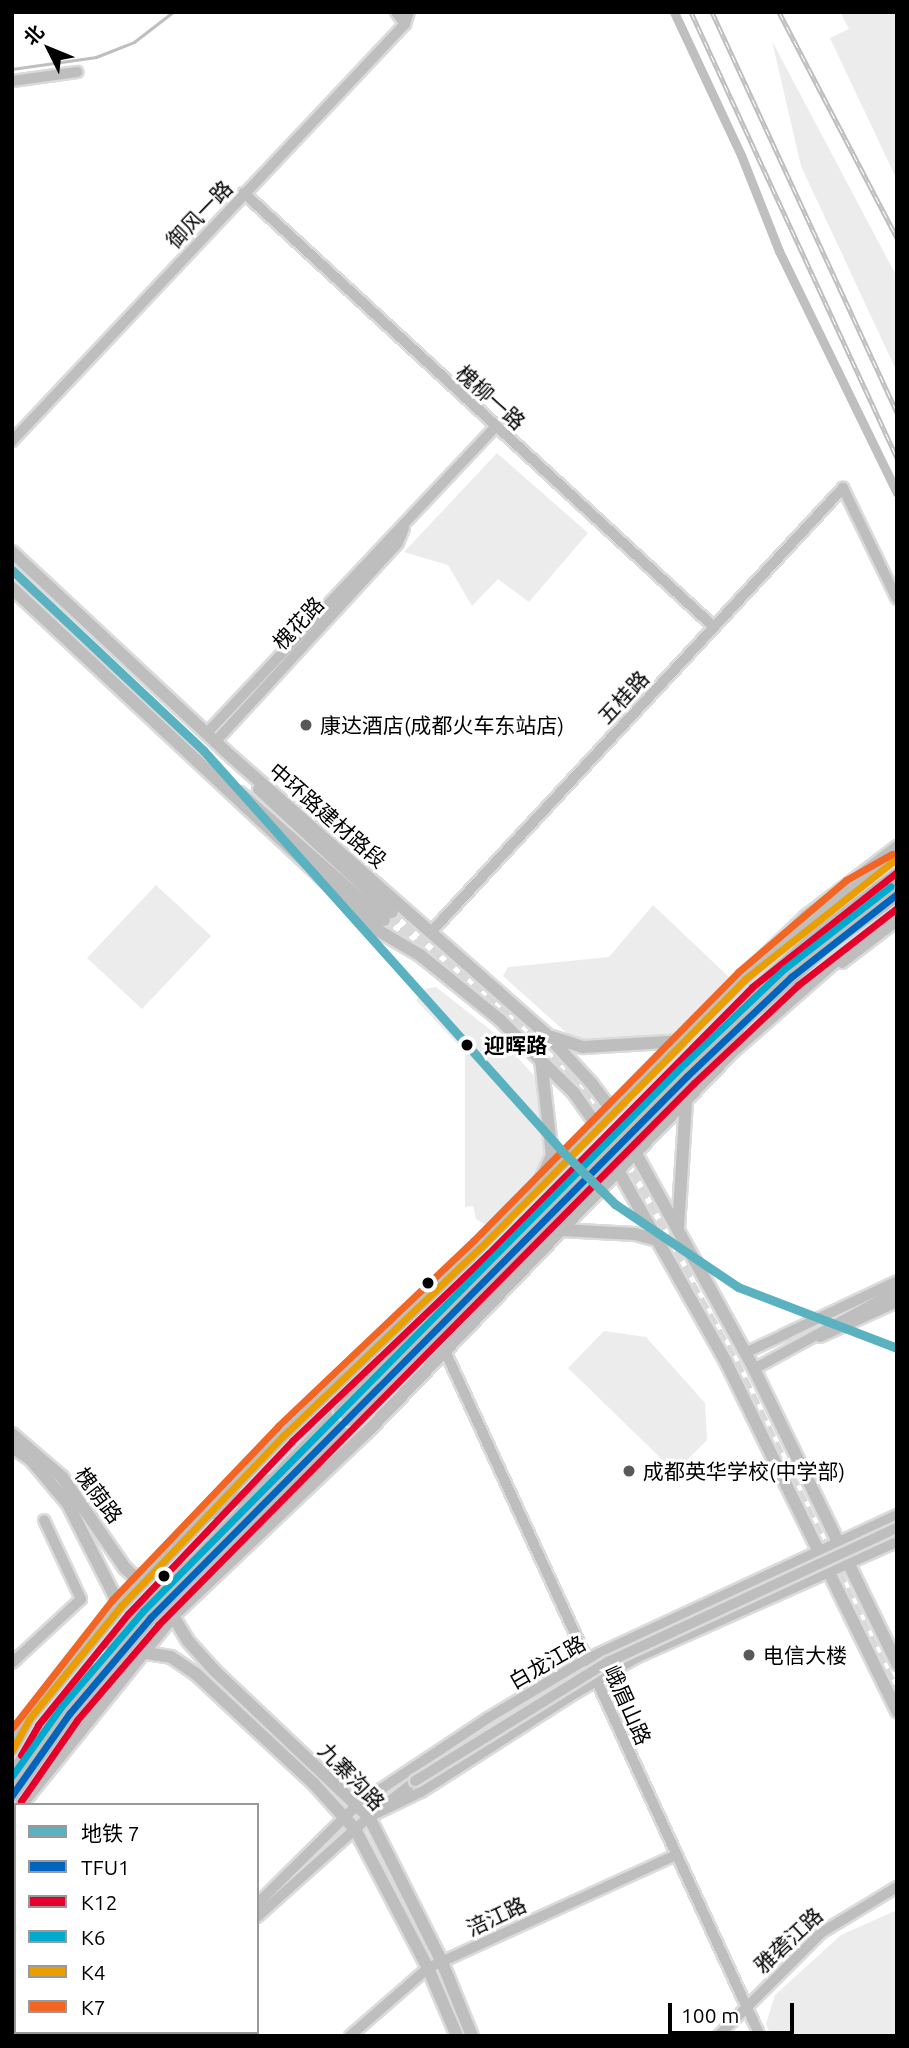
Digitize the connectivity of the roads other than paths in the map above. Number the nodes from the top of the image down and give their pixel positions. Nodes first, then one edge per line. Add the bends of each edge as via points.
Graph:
1 (396, 12) edge
2 (410, 12) edge
3 (405, 24) junction
4 (77, 72) dead end
5 (12, 81) edge
6 (244, 193) junction
7 (495, 427) junction
8 (12, 441) edge
9 (12, 552) edge
10 (12, 588) edge
11 (897, 599) edge
12 (714, 627) junction
13 (211, 738) junction
14 (233, 758) junction
15 (218, 776) junction
16 (897, 846) edge
17 (897, 860) edge
18 (875, 873) joint
19 (897, 875) edge
20 (897, 894) edge
21 (897, 907) edge
22 (897, 921) edge
23 (431, 932) junction
24 (773, 1013) junction
25 (702, 1021) junction
26 (546, 1034) junction
27 (683, 1041) junction
28 (732, 1052) junction
29 (541, 1059) junction
30 (686, 1100) junction
31 (613, 1112) junction
32 (598, 1127) junction
33 (634, 1155) junction
34 (618, 1172) junction
35 (537, 1190) junction
36 (561, 1230) junction
37 (678, 1231) junction
38 (658, 1240) junction
39 (481, 1247) junction
40 (515, 1279) junction
41 (897, 1280) edge
42 (897, 1291) edge
43 (897, 1302) edge
44 (849, 1313) junction
45 (783, 1335) junction
46 (445, 1351) junction
47 (745, 1353) junction
48 (781, 1355) junction
49 (754, 1369) junction
50 (343, 1419) junction
51 (12, 1434) edge
52 (12, 1447) edge
53 (271, 1480) junction
54 (296, 1498) junction
55 (897, 1515) edge
56 (44, 1520) dead end
57 (201, 1521) junction
58 (897, 1528) edge
59 (840, 1540) junction
60 (897, 1541) edge
61 (820, 1549) junction
62 (850, 1560) junction
63 (830, 1569) junction
64 (150, 1575) junction
65 (120, 1606) junction
66 (173, 1616) junction
67 (140, 1653) junction
68 (587, 1659) junction
69 (12, 1663) edge
70 (897, 1664) edge
71 (596, 1681) junction
72 (897, 1711) edge
73 (12, 1750) edge
74 (12, 1774) edge
75 (12, 1795) edge
76 (23, 1803) edge
77 (357, 1805) junction
78 (344, 1816) junction
79 (369, 1817) junction
80 (355, 1829) junction
81 (674, 1856) junction
82 (897, 1887) edge
83 (259, 1902) edge
84 (259, 1915) edge
85 (442, 1962) junction
86 (429, 1968) junction
87 (747, 2006) junction
88 (350, 2036) edge
89 (457, 2036) edge
90 (472, 2036) edge
91 (718, 2036) edge
92 (761, 2036) edge

1 - 3 street
2 - 3 street, 御风一路
3 - 6 street, 御风一路
4 - 5 street
6 - 7 street, 槐柳一路
6 - 8 street, 御风一路
7 - 12 street, 槐柳一路
7 - 13 street, 槐花路 via 404,528 398,543
9 - 13 main road, 中环路建材路段
10 - 15 main road
11 - 12 street, 五桂路 via 843,488
12 - 23 street, 五桂路
13 - 14 main road, 中环路建材路段
14 - 15 main road via 273,805 388,916
14 - 23 main road, 中环路建材路段
15 - 29 main road via 259,823 379,931 421,956
16 - 25 street via 841,886 753,962
17 - 18 highway
18 - 25 main road via 745,979
19 - 50 highway, bridge via 818,934 734,1010
20 - 50 highway, bridge via 829,944 754,1011
21 - 24 main road
22 - 24 street
23 - 26 main road, 中环路建材路段
24 - 28 main road
25 - 27 main road
25 - 28 street via 697,1033 704,1050 713,1056
26 - 27 main road via 583,1047
26 - 31 main road, 中环路建材路段
27 - 31 main road
28 - 30 main road
29 - 32 main road
29 - 35 main road via 552,1155
30 - 33 main road
30 - 37 main road via 676,1199
31 - 32 main road
31 - 33 main road, 中环路建材路段
32 - 34 main road
32 - 35 main road
33 - 34 main road
33 - 37 main road, 中环路建材路段
34 - 36 main road
34 - 38 main road
35 - 39 main road
36 - 38 main road via 635,1234
36 - 40 main road
37 - 47 main road, 中环路建材路段
38 - 61 main road via 726,1362
39 - 40 street via 501,1241 513,1247 520,1259
39 - 57 main road
40 - 46 main road
41 - 45 street
42 - 44 street
43 - 48 street
44 - 45 street
44 - 48 street
45 - 47 street
46 - 54 main road
46 - 68 street, 峨眉山路
47 - 49 main road, 中环路建材路段
48 - 49 street
49 - 59 main road, 中环路建材路段
50 - 53 highway
50 - 54 main road
50 - 75 highway via 150,1618 69,1714
51 - 64 main road, 槐荫路 via 62,1477 125,1568 134,1576
52 - 65 main road, 槐荫路 via 31,1460 68,1504
53 - 57 main road
53 - 74 highway via 139,1614
54 - 66 main road
55 - 59 street, 白龙江路
56 - 69 street via 81,1599
57 - 64 main road
58 - 79 street, bridge via 608,1662 415,1781
59 - 61 street, 白龙江路
59 - 62 main road, 中环路建材路段
60 - 62 street, 白龙江路
61 - 63 main road
61 - 68 street, 白龙江路
62 - 63 street, 白龙江路
62 - 70 main road, 中环路建材路段
63 - 71 street, 白龙江路
63 - 72 main road
64 - 65 main road
65 - 73 main road via 29,1719
66 - 67 main road
66 - 77 main road, 九寨沟路 via 215,1671
67 - 76 main road
67 - 78 main road, 九寨沟路 via 172,1657 195,1673
68 - 71 street, 峨眉山路
68 - 77 street, 白龙江路 via 390,1779
71 - 79 street, 白龙江路 via 421,1792
71 - 81 street, 峨眉山路
77 - 78 street, 白龙江路
77 - 79 main road, 九寨沟路
78 - 80 main road, 九寨沟路
78 - 83 street, 白龙江路
79 - 80 street, 白龙江路
79 - 85 main road, 九寨沟路
80 - 84 street, 白龙江路
80 - 86 main road, 九寨沟路
81 - 85 street, 涪江路
81 - 87 street, 峨眉山路
82 - 87 street, 雅砻江路 via 821,1933
85 - 86 street, 涪江路
85 - 90 main road, 九寨沟路
86 - 88 street, 涪江路
86 - 89 main road, 九寨沟路
87 - 91 street, 雅砻江路
87 - 92 street, 峨眉山路

